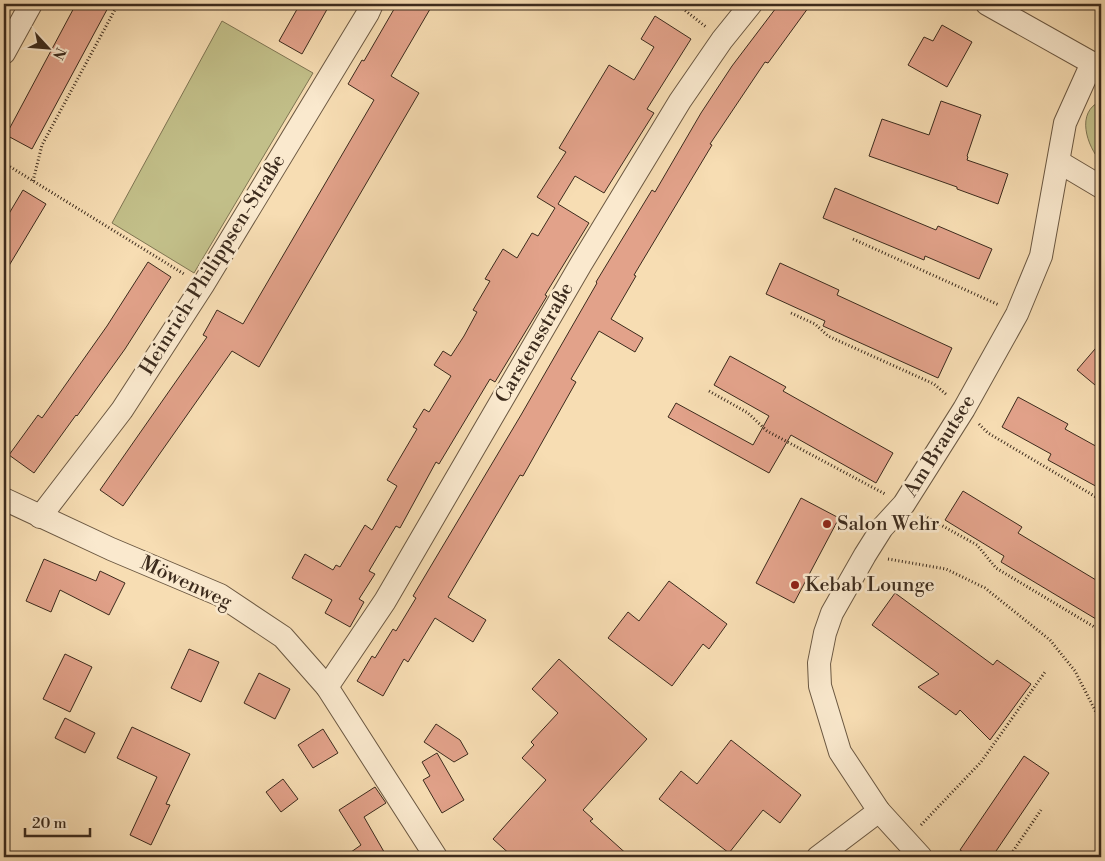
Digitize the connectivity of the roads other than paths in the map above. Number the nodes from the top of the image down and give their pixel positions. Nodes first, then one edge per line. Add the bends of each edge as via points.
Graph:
1 (31, 4) edge
2 (372, 4) edge
3 (752, 4) edge
4 (987, 4) edge
5 (4, 53) edge
6 (1097, 64) edge
7 (1059, 162) junction
8 (1101, 187) edge
9 (4, 499) edge
10 (40, 517) junction
11 (328, 687) junction
12 (879, 811) junction
13 (436, 857) edge
14 (818, 857) edge
15 (921, 857) edge

1 - 5 street
2 - 10 street, Heinrich-Philippsen-Straße via 203,285 122,410
3 - 11 street, Carstensstraße via 722,40 675,109 385,601
4 - 6 street
6 - 7 street, Am Brautsee via 1065,123
7 - 8 street
7 - 12 street, Am Brautsee via 1041,256 1017,314 964,409 904,504 882,528 865,555 832,613 825,633 820,686 840,752
9 - 10 street, Möwenweg
10 - 11 street, Möwenweg via 220,595 283,637
11 - 13 street, Möwenweg
12 - 14 street
12 - 15 street, Am Brautsee

